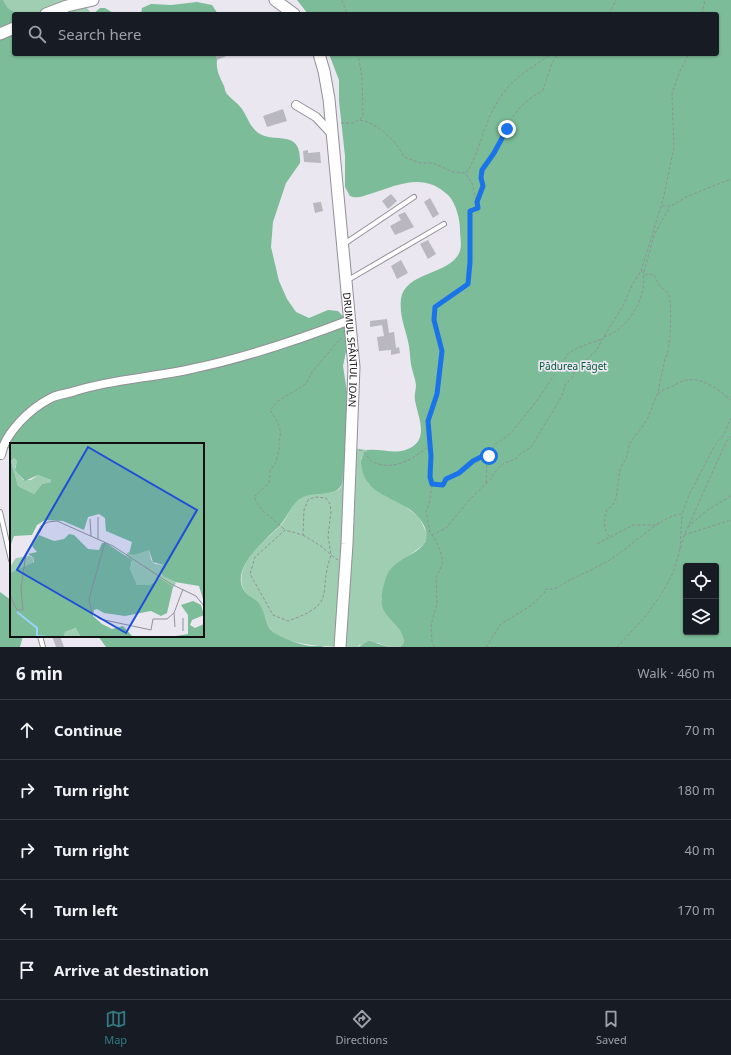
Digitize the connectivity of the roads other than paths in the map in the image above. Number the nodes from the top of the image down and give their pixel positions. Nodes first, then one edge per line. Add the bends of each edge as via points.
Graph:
1 (93, 0) edge
2 (275, 0) edge
3 (51, 12) edge
4 (291, 12) edge
5 (12, 29) edge
6 (0, 34) edge
7 (320, 56) edge
8 (296, 105) dead end
9 (331, 128) junction
10 (414, 197) dead end
11 (444, 224) dead end
12 (342, 245) junction
13 (346, 281) junction
14 (350, 320) junction
15 (1, 458) edge
16 (0, 512) edge
17 (10, 556) edge
18 (40, 637) edge
19 (43, 647) edge
20 (340, 647) edge

1 - 3 main road
2 - 4 main road
5 - 6 main road
7 - 9 main road, DRUMUL SFÂNTUL IOAN via 326,82
8 - 9 street
9 - 12 main road, DRUMUL SFÂNTUL IOAN
10 - 12 lane
11 - 13 lane
12 - 13 main road, DRUMUL SFÂNTUL IOAN
13 - 14 main road, DRUMUL SFÂNTUL IOAN
14 - 15 street via 267,349 190,370 99,383 53,397 40,404 19,424 3,446
14 - 20 main road, DRUMUL SFÂNTUL IOAN via 354,366
16 - 17 lane
18 - 19 lane

